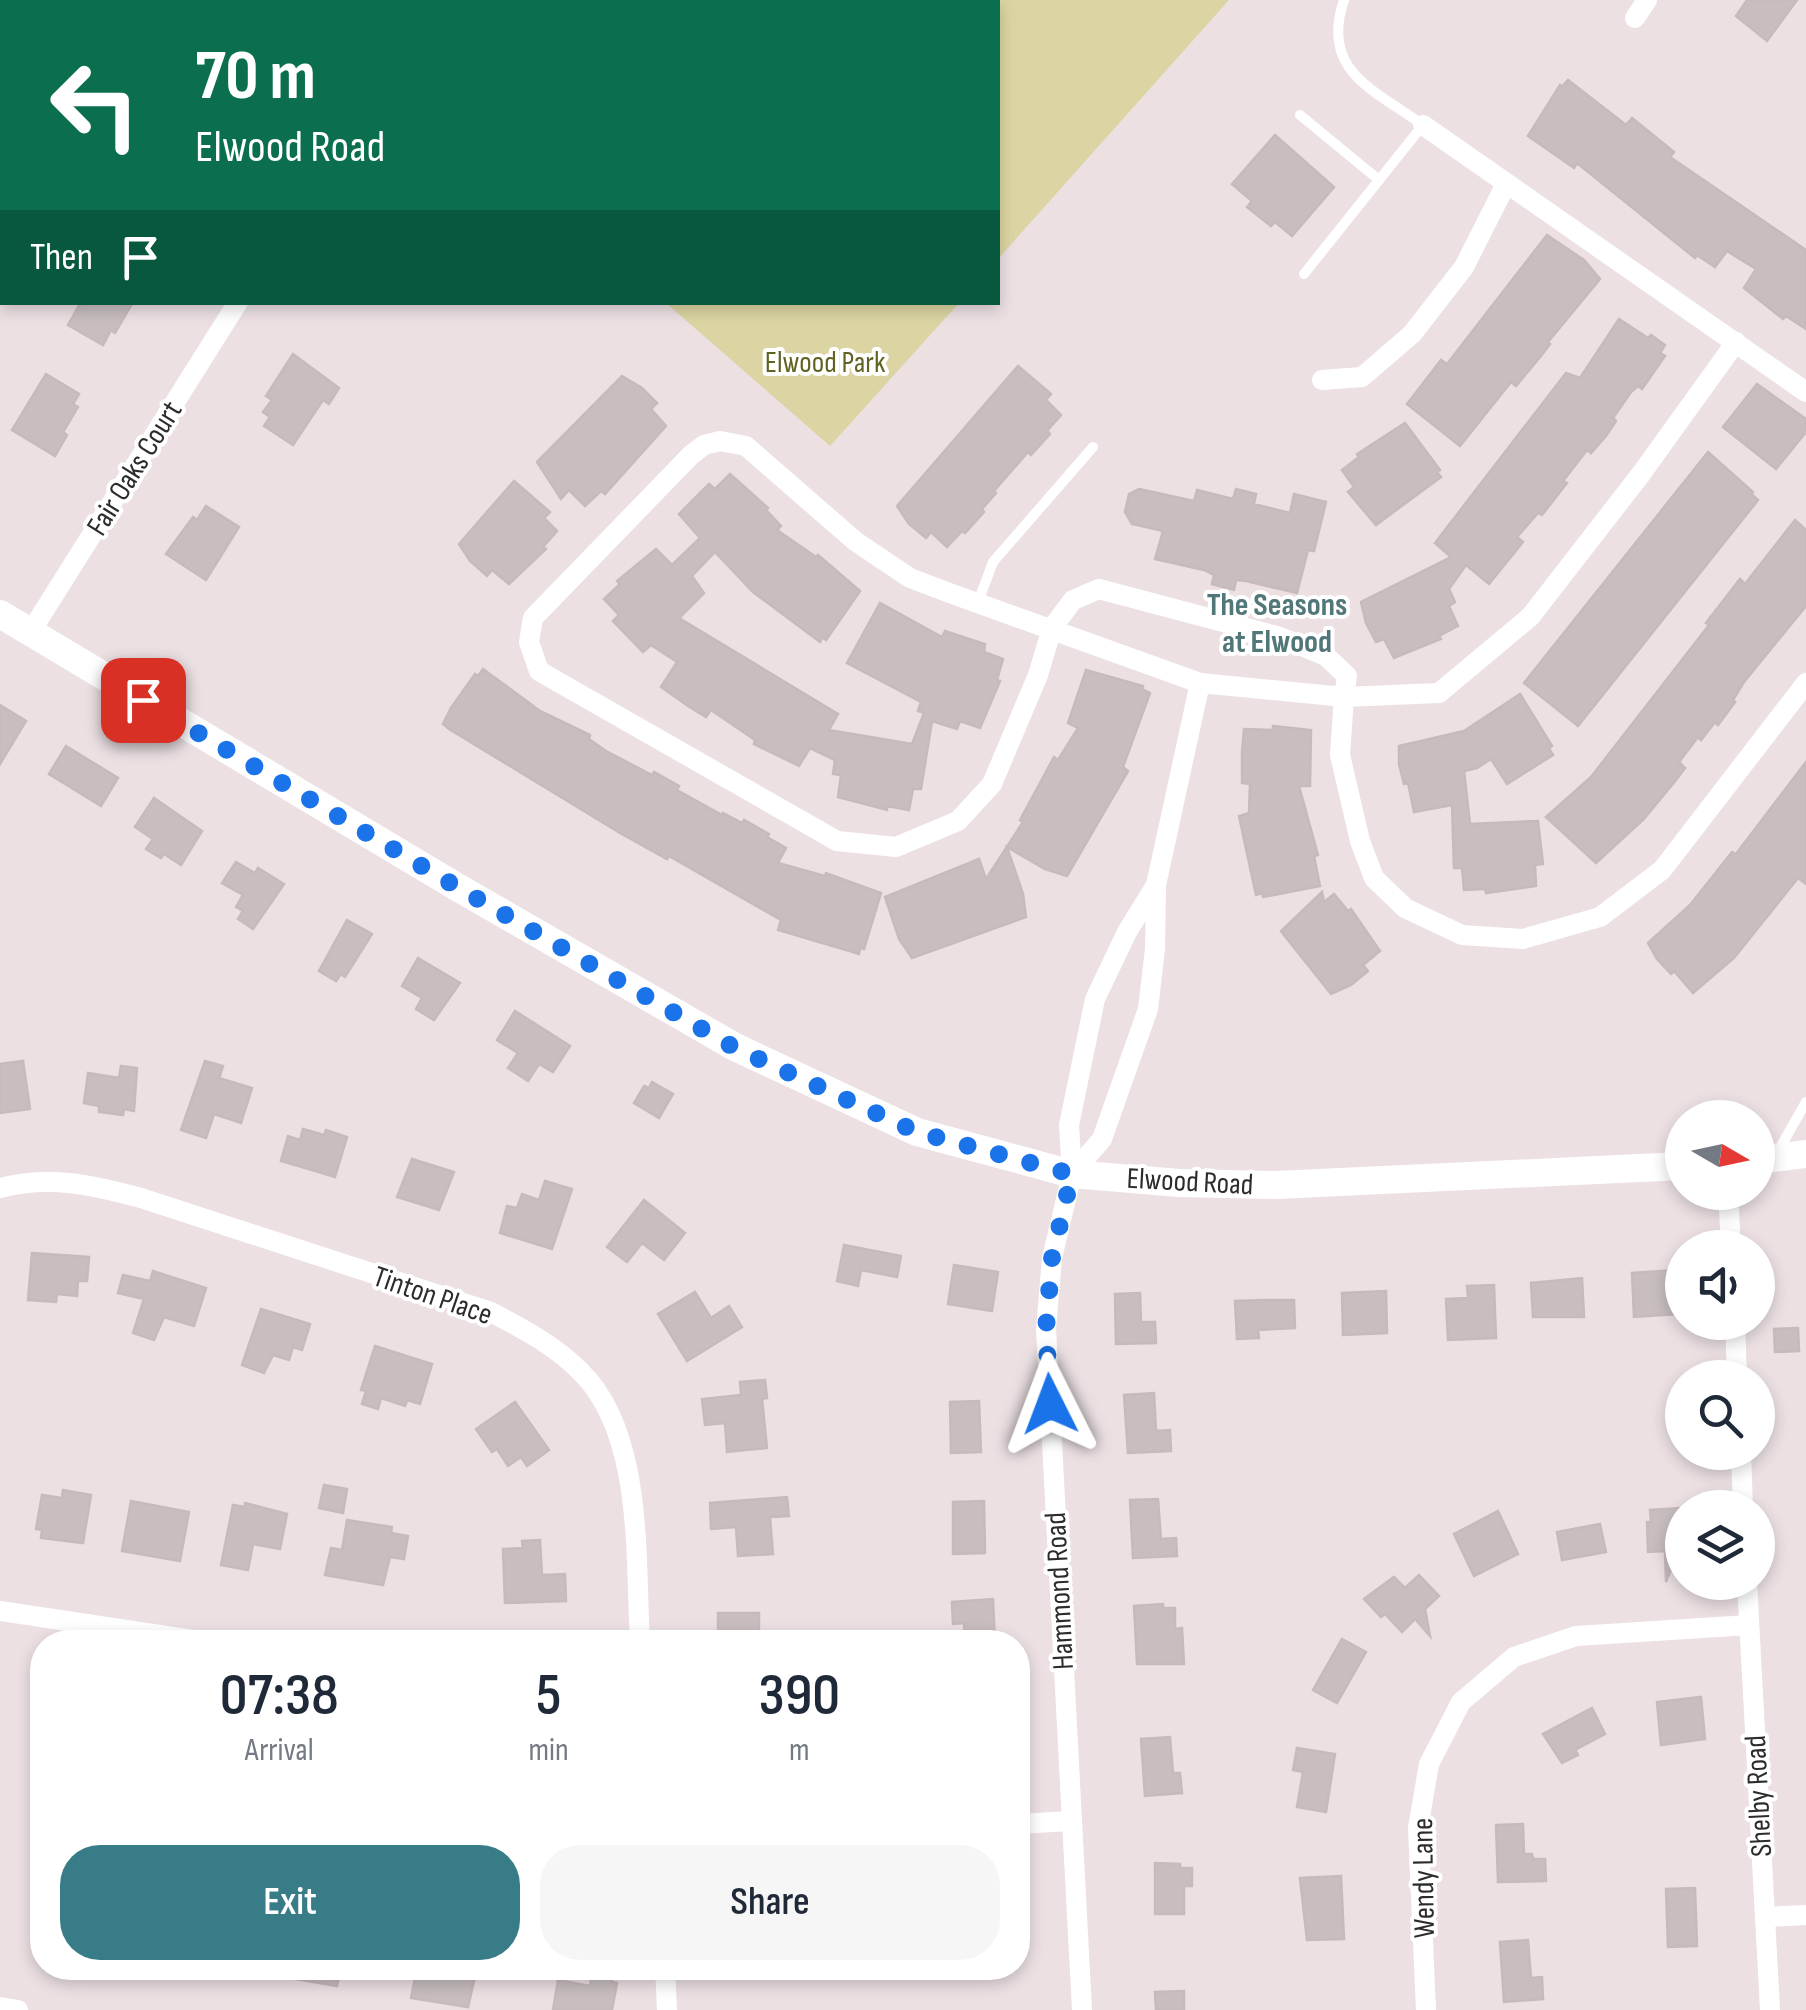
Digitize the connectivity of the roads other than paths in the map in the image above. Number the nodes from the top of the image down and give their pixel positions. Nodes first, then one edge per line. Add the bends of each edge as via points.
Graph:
1 (1344, 0) edge
2 (1300, 115) dead end
3 (1423, 125) junction
4 (1379, 180) junction
5 (1506, 184) junction
6 (1304, 274) dead end
7 (236, 305) edge
8 (1736, 342) junction
9 (1322, 380) dead end
10 (1806, 392) edge
11 (1093, 447) dead end
12 (978, 602) junction
13 (0, 614) edge
14 (1052, 628) junction
15 (30, 633) junction
16 (1200, 683) junction
17 (1806, 683) edge
18 (1344, 697) junction
19 (1156, 885) junction
20 (1806, 1102) edge
21 (1775, 1147) edge
22 (1806, 1154) edge
23 (1775, 1159) edge
24 (1665, 1167) edge
25 (1072, 1174) junction
26 (0, 1188) edge
27 (1748, 1600) edge
28 (0, 1611) edge
29 (1749, 1625) junction
30 (126, 1630) edge
31 (639, 1630) edge
32 (1071, 1821) junction
33 (1030, 1823) edge
34 (1806, 1914) edge
35 (1765, 1917) junction
36 (666, 1980) edge
37 (0, 2007) edge
38 (18, 2010) edge
39 (667, 2010) edge
40 (1082, 2010) edge
41 (1426, 2010) edge
42 (1770, 2010) edge

1 - 3 lane via 1337,21 1340,56 1360,80
2 - 4 lane
3 - 4 lane
3 - 5 street
4 - 6 lane
5 - 8 street
5 - 9 street via 1464,267 1412,334 1362,378
7 - 15 street, Fair Oaks Court
8 - 10 street
8 - 18 street via 1530,618 1438,693
11 - 12 lane via 994,562
12 - 14 street
12 - 14 street via 910,578 855,541 746,446 720,441 690,455 569,577 533,618 530,642 539,670 836,841 896,847 958,821 992,784
13 - 15 main road, Elwood Road
14 - 16 street
14 - 18 street via 1073,600 1099,590 1280,636 1326,656 1347,676
15 - 25 main road, Elwood Road via 735,1048 917,1132
16 - 18 street
16 - 19 street
17 - 18 street via 1662,870 1600,917 1524,940 1462,934 1404,908 1374,878 1340,755
19 - 25 street via 1095,999 1069,1125
19 - 25 street via 1148,1009 1102,1138
20 - 21 lane
22 - 23 main road
24 - 25 main road, Elwood Road via 1276,1185
25 - 32 street, Hammond Road via 1052,1258 1046,1329
26 - 31 street, Tinton Place via 83,1182 141,1198 490,1312 542,1340 583,1373 611,1414 629,1467
27 - 29 street, Shelby Road
28 - 30 street
29 - 35 street, Shelby Road
29 - 41 street, Wendy Lane via 1576,1636 1514,1657 1461,1702 1429,1764 1418,1828
32 - 33 street
32 - 40 street, Hammond Road
34 - 35 street
35 - 42 street, Shelby Road
36 - 39 street
37 - 38 street

